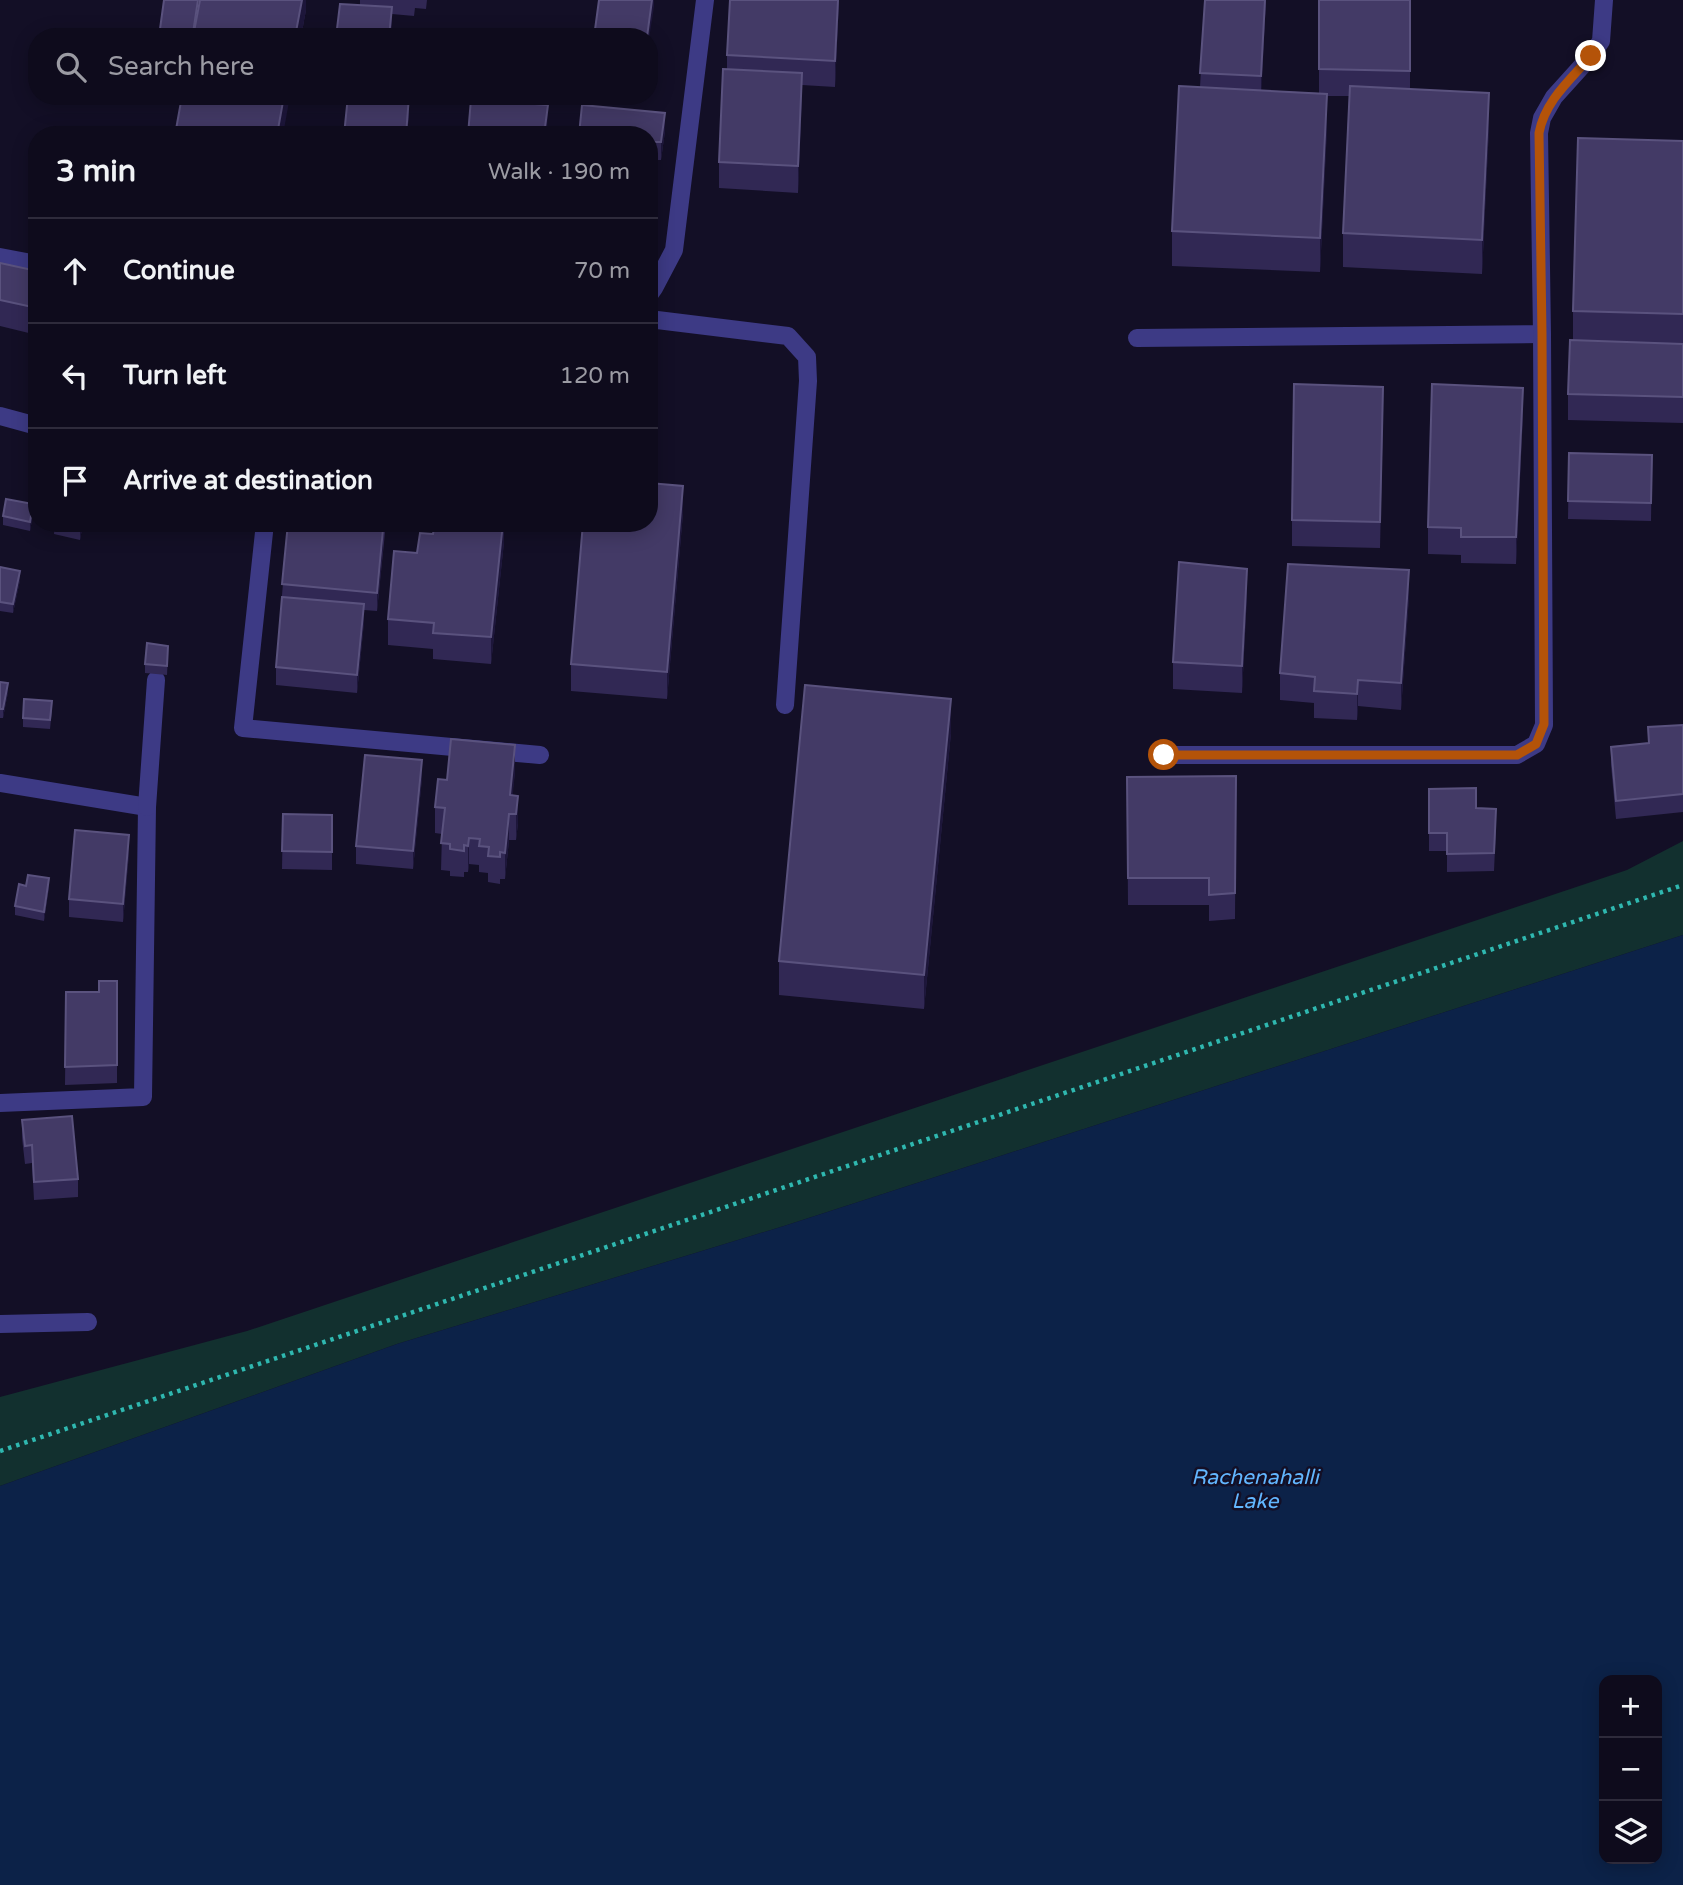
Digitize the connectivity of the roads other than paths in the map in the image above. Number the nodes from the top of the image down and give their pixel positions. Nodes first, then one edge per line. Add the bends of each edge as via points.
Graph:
1 (705, 0) edge
2 (1604, 0) edge
3 (0, 257) edge
4 (28, 262) edge
5 (658, 280) edge
6 (658, 320) edge
7 (1542, 334) junction
8 (1137, 338) dead end
9 (0, 416) edge
10 (28, 424) edge
11 (264, 532) edge
12 (156, 680) dead end
13 (785, 705) dead end
14 (540, 755) dead end
15 (1164, 755) dead end
16 (0, 783) edge
17 (147, 807) junction
18 (0, 1103) edge
19 (88, 1322) dead end
20 (0, 1324) edge

1 - 5 street via 674,250
2 - 7 street via 1601,41 1542,118
3 - 4 street
6 - 13 street via 788,337 807,356
7 - 8 street
7 - 15 street via 1544,724 1536,744 1517,755
9 - 10 street
11 - 14 street via 243,728
12 - 17 street
16 - 17 street
17 - 18 street via 143,1097
19 - 20 street

